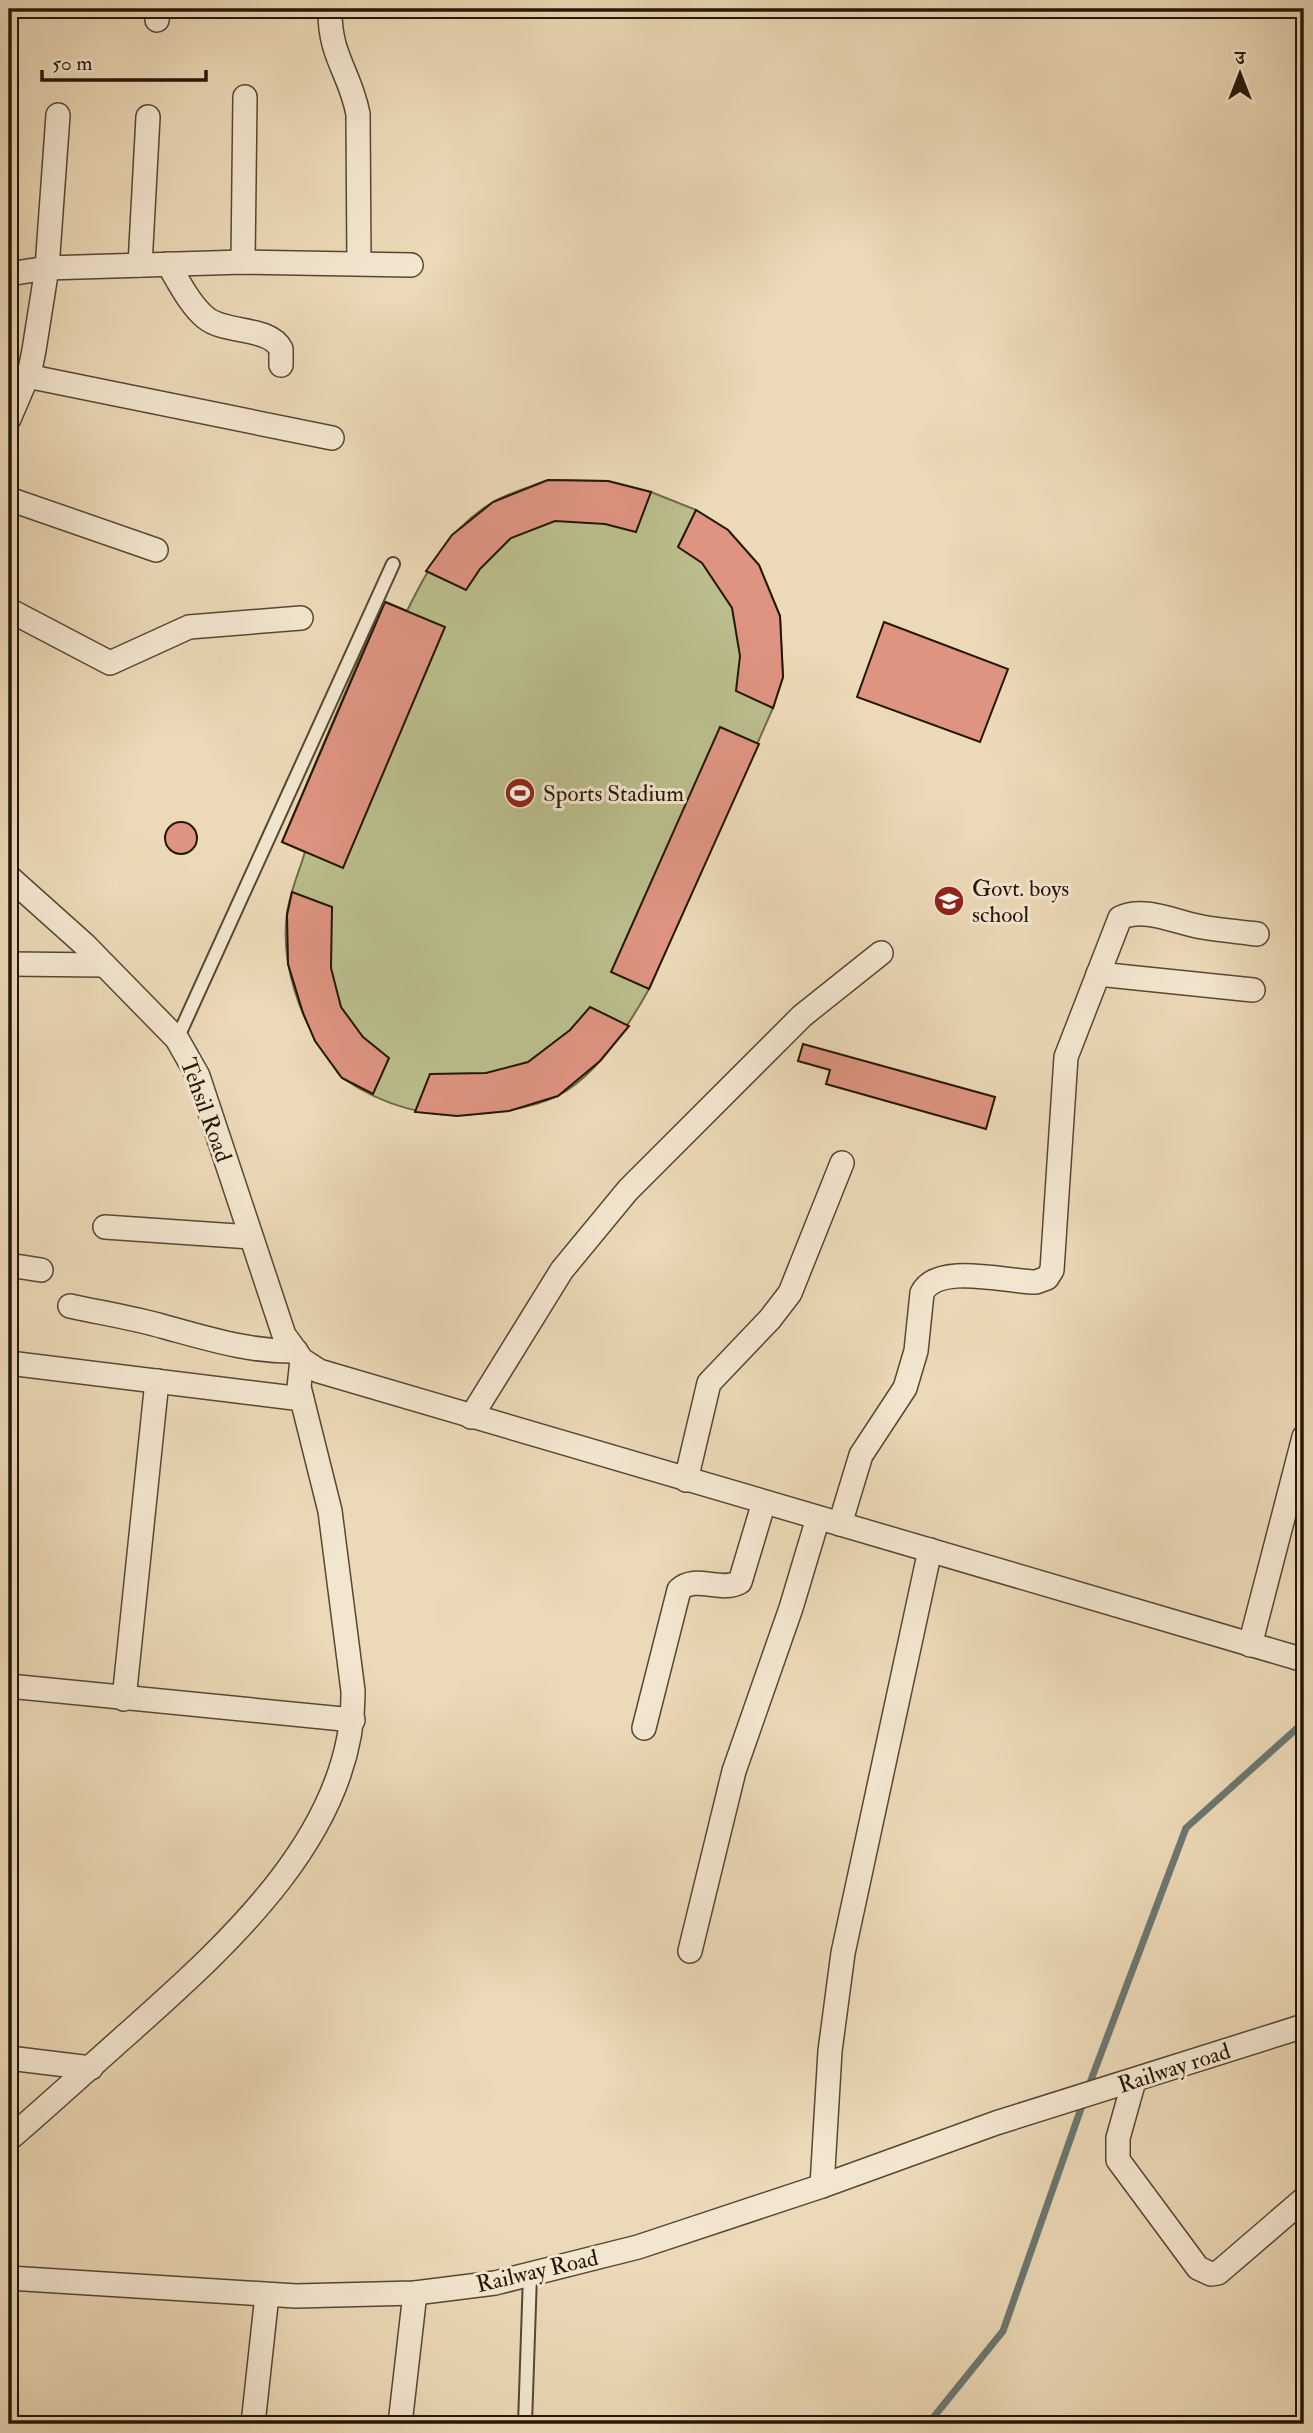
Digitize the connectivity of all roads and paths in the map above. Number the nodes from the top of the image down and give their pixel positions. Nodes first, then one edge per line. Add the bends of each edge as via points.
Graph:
1 (330, 9) edge
2 (245, 97) dead end
3 (58, 115) dead end
4 (148, 117) dead end
5 (243, 262) junction
6 (359, 263) junction
7 (168, 264) junction
8 (140, 265) junction
9 (411, 265) dead end
10 (47, 268) junction
11 (9, 274) edge
12 (281, 365) dead end
13 (27, 376) junction
14 (9, 419) edge
15 (332, 438) dead end
16 (9, 499) edge
17 (156, 550) dead end
18 (394, 564) dead end
19 (9, 610) edge
20 (301, 618) dead end
21 (9, 877) edge
22 (1257, 934) dead end
23 (881, 954) dead end
24 (9, 964) edge
25 (104, 965) junction
26 (1098, 974) junction
27 (1252, 990) dead end
28 (177, 1039) junction
29 (842, 1163) dead end
30 (105, 1227) dead end
31 (251, 1237) junction
32 (9, 1265) edge
33 (41, 1270) dead end
34 (70, 1306) dead end
35 (299, 1356) junction
36 (9, 1363) edge
37 (157, 1381) junction
38 (302, 1399) junction
39 (471, 1417) junction
40 (1304, 1437) edge
41 (686, 1480) junction
42 (764, 1502) junction
43 (829, 1521) junction
44 (930, 1550) junction
45 (1256, 1647) junction
46 (1304, 1660) edge
47 (9, 1686) edge
48 (124, 1699) junction
49 (354, 1720) junction
50 (644, 1728) dead end
51 (690, 1951) dead end
52 (1304, 2026) edge
53 (9, 2058) edge
54 (91, 2068) junction
55 (1126, 2083) junction
56 (1043, 2110) joint
57 (9, 2139) edge
58 (822, 2186) junction
59 (1304, 2199) edge
60 (530, 2275) junction
61 (9, 2278) edge
62 (415, 2293) junction
63 (267, 2295) junction
64 (253, 2424) edge
65 (400, 2424) edge
66 (524, 2424) edge

1 - 6 street via 331,41 358,114
2 - 5 street
3 - 10 street
4 - 8 street
5 - 6 street
5 - 7 street
6 - 9 street
7 - 8 street
7 - 12 street via 207,319 225,328 271,338 281,349
8 - 10 street
10 - 11 street
10 - 13 street
13 - 14 street
13 - 15 street
16 - 17 street
18 - 28 lane
19 - 20 street via 110,663 189,627
21 - 25 street, Tehsil Road
22 - 26 street via 1130,914 1120,918 1114,928
23 - 39 street via 802,1016 628,1190 562,1270
24 - 25 street
25 - 28 street, Tehsil Road
26 - 27 street
26 - 43 street via 1073,1034 1063,1078 1052,1270 1037,1282 955,1275 926,1284 905,1388 861,1455
28 - 31 street, Tehsil Road via 198,1076
29 - 41 street via 790,1293 709,1383
30 - 31 street
31 - 35 street, Tehsil Road via 285,1335
32 - 33 street
34 - 35 street via 222,1343
35 - 38 street
35 - 39 street via 333,1376
36 - 37 street
37 - 38 street
37 - 48 street
38 - 49 street via 331,1511 348,1633
39 - 41 street
40 - 45 street
41 - 42 street
42 - 43 street
42 - 50 street via 740,1583 726,1587 692,1584 679,1591
43 - 44 street
43 - 51 street via 791,1608 734,1771
44 - 45 street
44 - 58 street via 843,1952 830,2051
45 - 46 street
47 - 48 street
48 - 49 street
49 - 54 street via 321,1816 276,1885 212,1958
52 - 55 street, Railway road
53 - 54 street
54 - 57 street
55 - 56 street, Railway road
55 - 59 street via 1118,2161 1198,2268 1218,2273
56 - 58 street, Railway Road
58 - 60 street, Railway Road via 638,2247
60 - 62 street, Railway Road
60 - 66 lane
61 - 63 street, Railway Road
62 - 63 street, Railway Road
62 - 65 street
63 - 64 street

